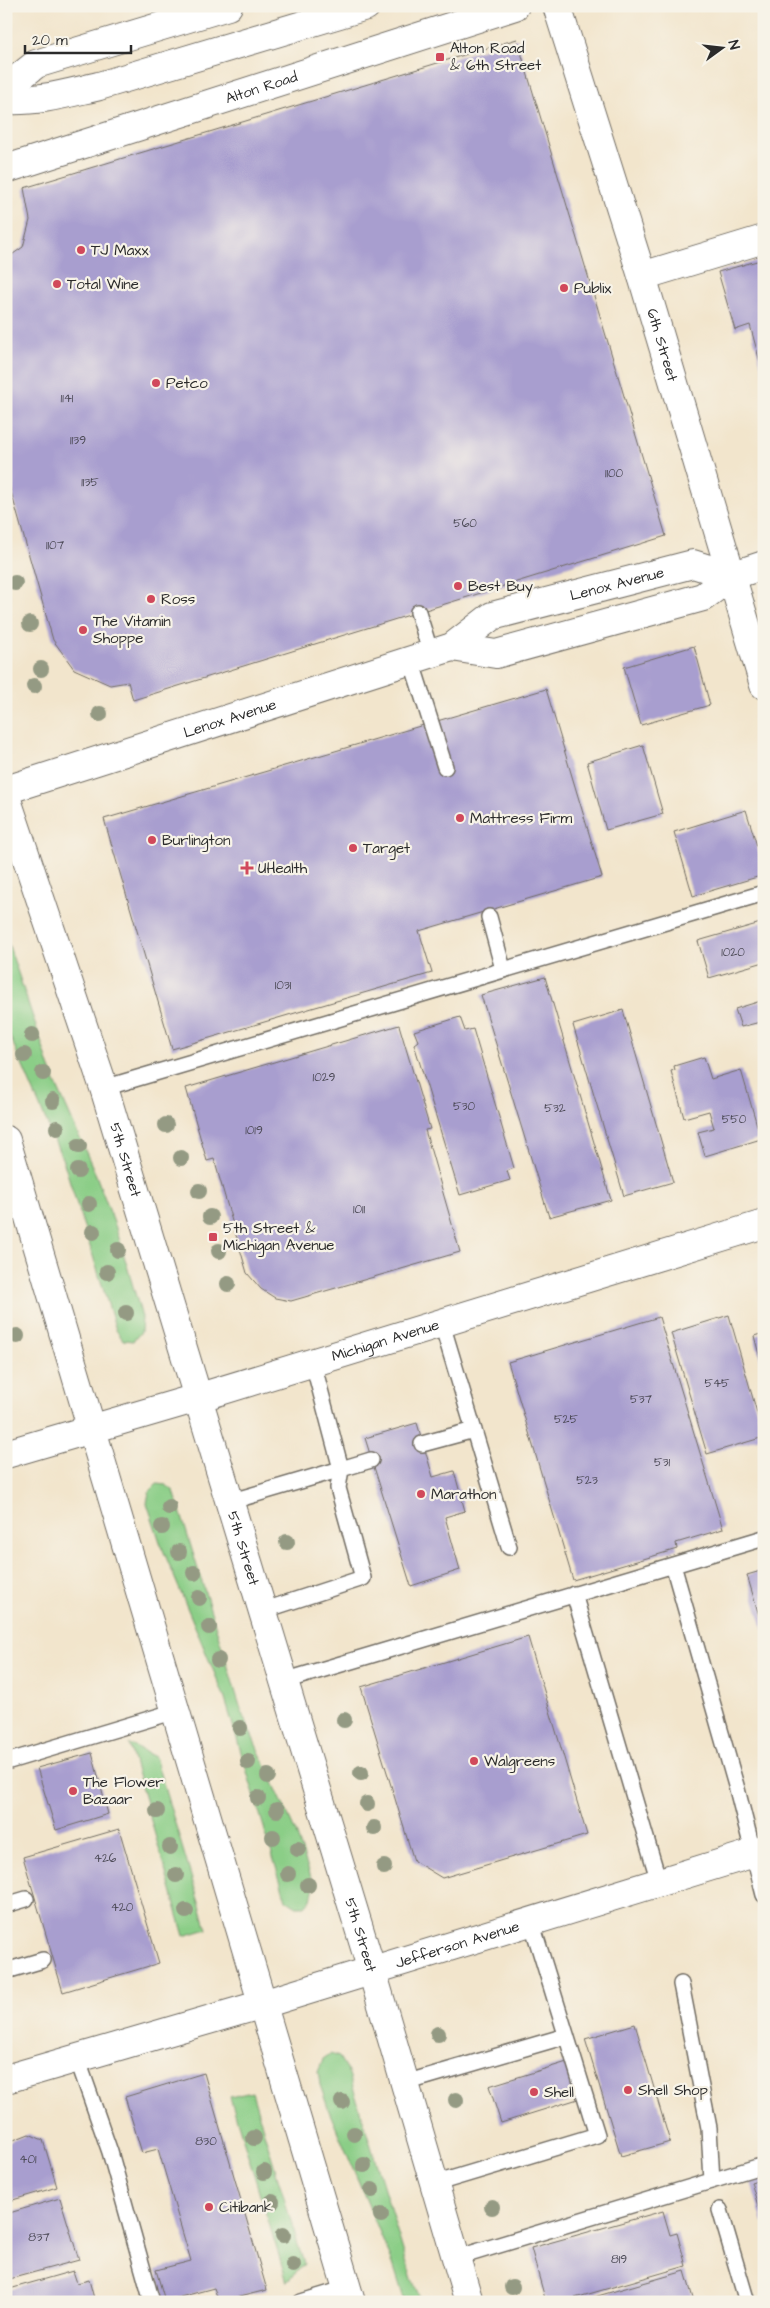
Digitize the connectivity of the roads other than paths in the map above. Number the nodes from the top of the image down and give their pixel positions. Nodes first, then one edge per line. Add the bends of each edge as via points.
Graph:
1 (366, 6) edge
2 (516, 6) edge
3 (557, 6) edge
4 (217, 8) edge
5 (6, 60) edge
6 (36, 64) junction
7 (6, 84) edge
8 (6, 100) edge
9 (6, 169) edge
10 (764, 239) edge
11 (642, 276) junction
12 (764, 565) edge
13 (731, 576) junction
14 (418, 612) dead end
15 (431, 654) junction
16 (764, 685) edge
17 (445, 767) dead end
18 (6, 790) edge
19 (6, 797) edge
20 (764, 893) edge
21 (488, 917) dead end
22 (503, 969) junction
23 (104, 1088) junction
24 (6, 1140) edge
25 (764, 1224) edge
26 (442, 1324) junction
27 (313, 1362) junction
28 (197, 1398) junction
29 (92, 1428) junction
30 (474, 1430) junction
31 (422, 1444) dead end
32 (6, 1454) edge
33 (371, 1460) dead end
34 (341, 1469) junction
35 (229, 1502) junction
36 (764, 1538) edge
37 (509, 1547) dead end
38 (673, 1565) junction
39 (574, 1594) junction
40 (262, 1611) junction
41 (284, 1681) junction
42 (176, 1711) junction
43 (6, 1762) edge
44 (758, 1852) edge
45 (659, 1882) junction
46 (764, 1895) edge
47 (26, 1899) dead end
48 (6, 1905) edge
49 (531, 1921) junction
50 (43, 1960) dead end
51 (6, 1971) edge
52 (372, 1971) junction
53 (681, 1984) dead end
54 (263, 2004) junction
55 (566, 2036) junction
56 (77, 2058) junction
57 (6, 2079) edge
58 (405, 2083) junction
59 (764, 2165) edge
60 (712, 2181) junction
61 (434, 2184) junction
62 (720, 2210) dead end
63 (456, 2258) junction
64 (349, 2295) edge
65 (152, 2302) edge
66 (301, 2302) edge
67 (469, 2302) edge
68 (747, 2302) edge

1 - 8 main road via 99,86 59,96
2 - 9 main road, Alton Road
3 - 11 main road, 6th Street
4 - 6 main road
5 - 6 main road
6 - 7 main road
10 - 11 main road
11 - 13 main road, 6th Street
12 - 13 main road, Lenox Avenue
13 - 15 main road, Lenox Avenue via 703,597 496,654
13 - 15 main road, Lenox Avenue via 693,564 492,616
13 - 16 main road, 6th Street
14 - 15 lane
15 - 17 lane
15 - 18 main road, Lenox Avenue
19 - 23 main road, 5th Street
20 - 22 lane
21 - 22 lane
22 - 23 lane
23 - 28 main road, 5th Street
24 - 29 main road
25 - 26 main road, Michigan Avenue
26 - 27 main road, Michigan Avenue
26 - 30 lane
27 - 28 main road, Michigan Avenue
27 - 34 lane
28 - 29 main road, Michigan Avenue
28 - 35 main road, 5th Street
29 - 32 main road, Michigan Avenue
29 - 42 main road
30 - 31 lane
30 - 37 lane
33 - 34 lane
34 - 35 lane
34 - 40 lane via 338,1488 363,1578
35 - 40 main road, 5th Street
36 - 38 lane
38 - 39 lane
38 - 44 lane
39 - 41 lane
39 - 45 lane
40 - 41 main road, 5th Street
41 - 52 main road, 5th Street
42 - 43 lane
42 - 54 main road
44 - 45 main road, Jefferson Avenue
44 - 46 lane
45 - 49 main road, Jefferson Avenue
47 - 48 lane
49 - 52 main road, Jefferson Avenue
49 - 55 lane
50 - 51 lane
52 - 54 main road, Jefferson Avenue
52 - 58 main road, 5th Street
53 - 60 lane via 709,2128
54 - 56 main road, Jefferson Avenue
54 - 64 main road
55 - 58 lane
55 - 61 lane via 596,2135
56 - 57 main road, Jefferson Avenue
56 - 65 lane via 110,2152
58 - 61 main road, 5th Street
59 - 60 lane
60 - 63 lane
61 - 63 main road, 5th Street
62 - 68 lane
63 - 67 main road, 5th Street
64 - 66 lane

